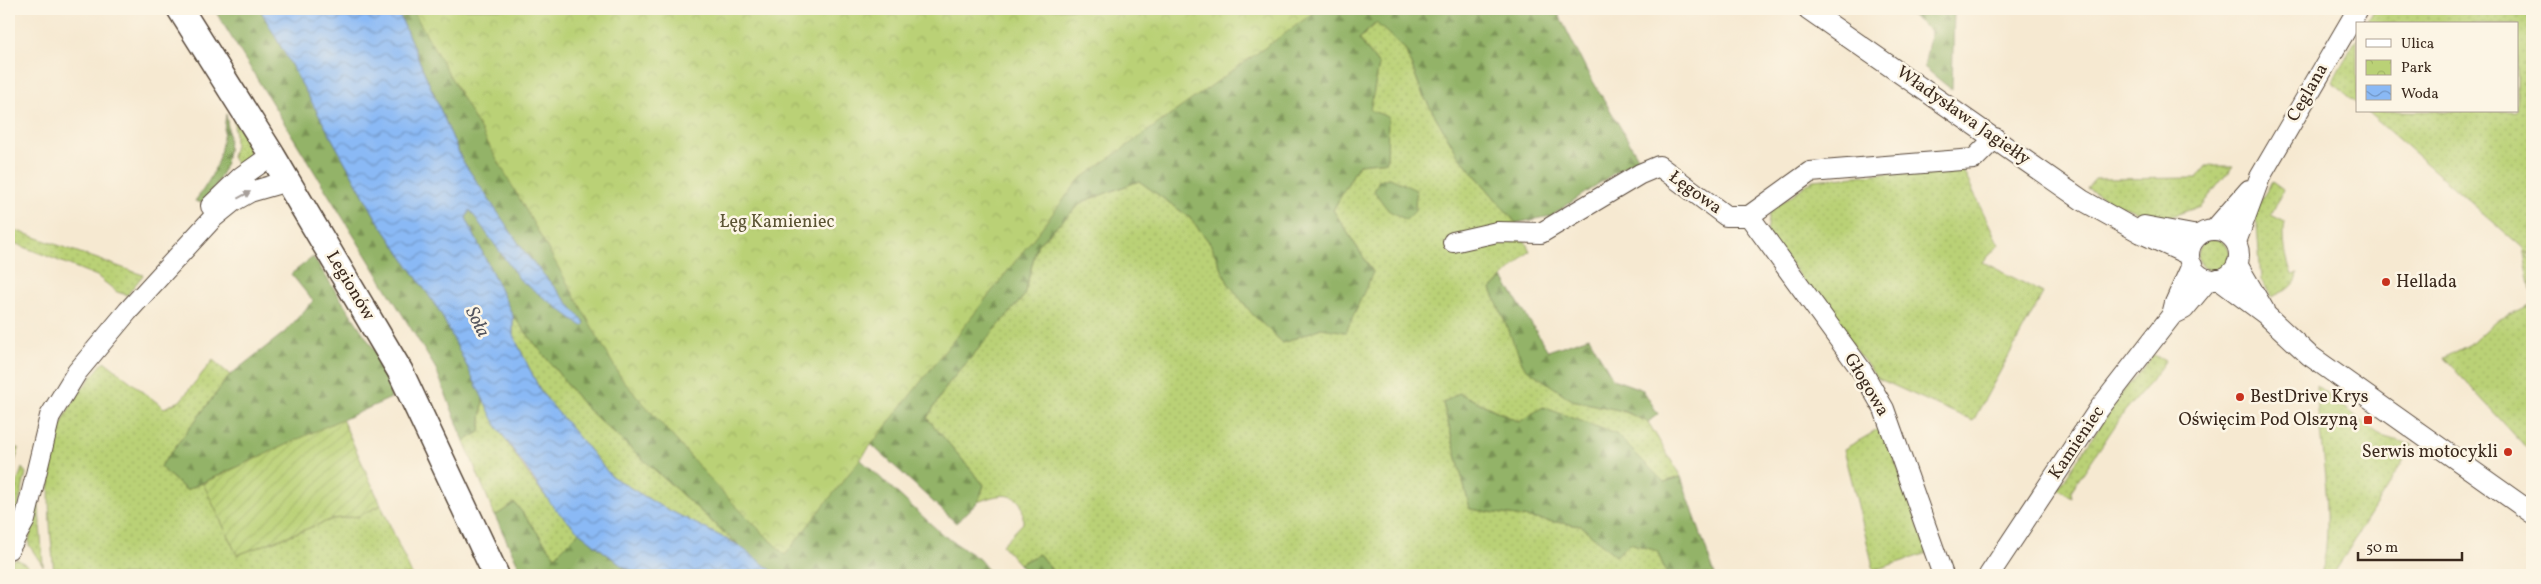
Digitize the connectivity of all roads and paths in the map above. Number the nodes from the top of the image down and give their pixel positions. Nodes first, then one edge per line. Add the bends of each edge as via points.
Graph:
1 (180, 9) edge
2 (1808, 9) edge
3 (2358, 9) edge
4 (1995, 138) junction
5 (272, 154) junction
6 (2260, 177) junction
7 (288, 181) junction
8 (1749, 216) junction
9 (2120, 221) junction
10 (2206, 233) junction
11 (1453, 242) dead end
12 (2236, 242) junction
13 (2191, 260) junction
14 (2237, 264) junction
15 (159, 276) junction
16 (2214, 279) junction
17 (2265, 314) junction
18 (2172, 315) junction
19 (2532, 512) edge
20 (9, 549) edge
21 (496, 575) edge
22 (1943, 575) edge
23 (1989, 575) edge

1 - 5 main road, Legionów
2 - 4 street, Władysława Jagiełły
3 - 6 street, Ceglana
4 - 8 street via 1974,159 1810,172
4 - 9 street, Władysława Jagiełły via 2082,200
5 - 7 main road, Legionów
5 - 15 street via 220,196
6 - 10 street, Ceglana
6 - 12 street, Ceglana
15 -> 7 street via 213,218 234,201 250,192
7 - 21 main road, Legionów via 400,371
8 - 11 street, Łęgowa via 1726,216 1659,166 1541,233 1497,232
8 - 22 street, Głogowa via 1862,372 1884,409
9 - 10 street, Władysława Jagiełły
9 - 13 street, Władysława Jagiełły
10 - 12 street via 2223,231
10 - 13 street via 2190,248
12 - 14 street
13 - 16 street via 2202,276
13 - 18 street, Kamieniec
14 - 16 street via 2233,271
14 - 17 street via 2259,298
15 - 20 street via 77,372 57,403 45,431 25,520
16 - 17 street
16 - 18 street, Kamieniec via 2184,309
17 - 19 street via 2309,355
18 - 23 street, Kamieniec via 2099,409

